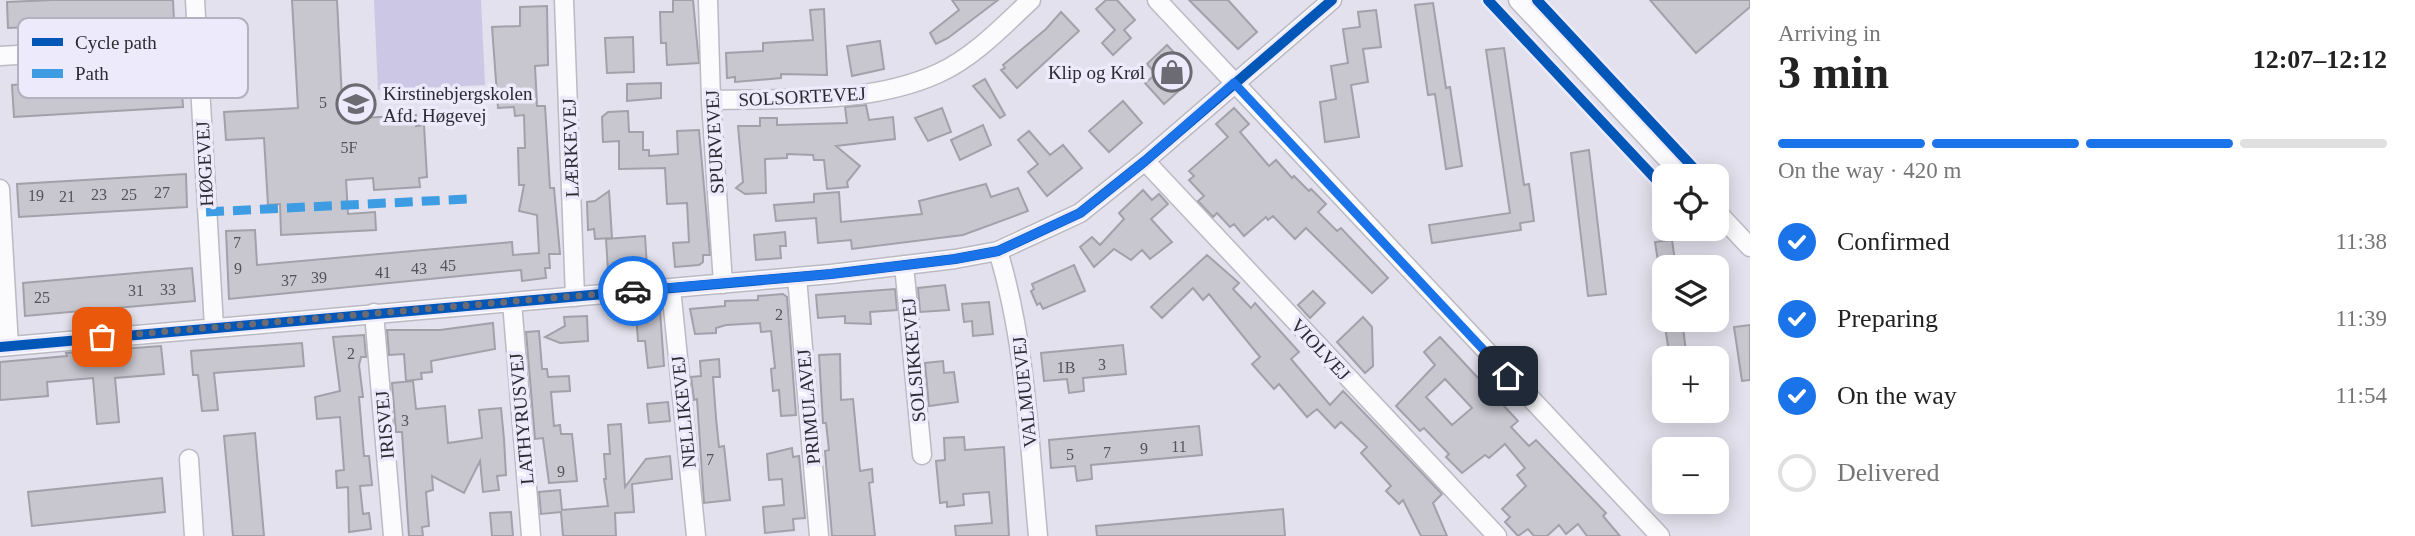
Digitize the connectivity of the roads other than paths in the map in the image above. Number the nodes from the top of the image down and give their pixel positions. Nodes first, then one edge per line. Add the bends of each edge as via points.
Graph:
1 (195, 0) edge
2 (564, 0) edge
3 (708, 0) edge
4 (1031, 0) edge
5 (1157, 0) edge
6 (1332, 0) edge
7 (1518, 0) edge
8 (196, 18) edge
9 (18, 55) edge
10 (0, 56) edge
11 (1234, 83) junction
12 (201, 98) edge
13 (711, 100) junction
14 (1145, 161) junction
15 (1672, 164) edge
16 (0, 189) edge
17 (1729, 225) edge
18 (1750, 247) edge
19 (998, 251) junction
20 (904, 265) junction
21 (797, 277) junction
22 (723, 284) junction
23 (671, 288) junction
24 (575, 297) junction
25 (512, 302) junction
26 (374, 313) junction
27 (214, 327) junction
28 (5, 346) edge
29 (922, 455) dead end
30 (189, 459) dead end
31 (194, 536) edge
32 (393, 536) edge
33 (531, 536) edge
34 (696, 536) edge
35 (819, 536) edge
36 (1038, 536) edge
37 (1497, 536) edge
38 (1660, 536) edge

1 - 8 street, HØGEVEJ
2 - 24 street, LÆRKEVEJ
3 - 13 street, SPURVEVEJ
4 - 13 street, SOLSORTEVEJ via 989,40 940,73 877,93
5 - 11 street
6 - 11 street
7 - 15 street
9 - 10 street
11 - 14 street
11 - 38 street
12 - 27 street, HØGEVEJ
13 - 22 street, SPURVEVEJ
14 - 19 street via 1080,213
14 - 37 street, VIOLVEJ
16 - 28 street
17 - 18 street
19 - 20 street
19 - 36 street, VALMUEVEJ via 1013,299 1021,353
20 - 21 street
20 - 29 street, SOLSIKKEVEJ
21 - 22 street
21 - 35 street, PRIMULAVEJ
22 - 23 street
23 - 24 street
23 - 34 street, NELLIKEVEJ
24 - 25 street
25 - 26 street
25 - 33 street, LATHYRUSVEJ
26 - 27 street
26 - 32 street, IRISVEJ
27 - 28 street
30 - 31 street

